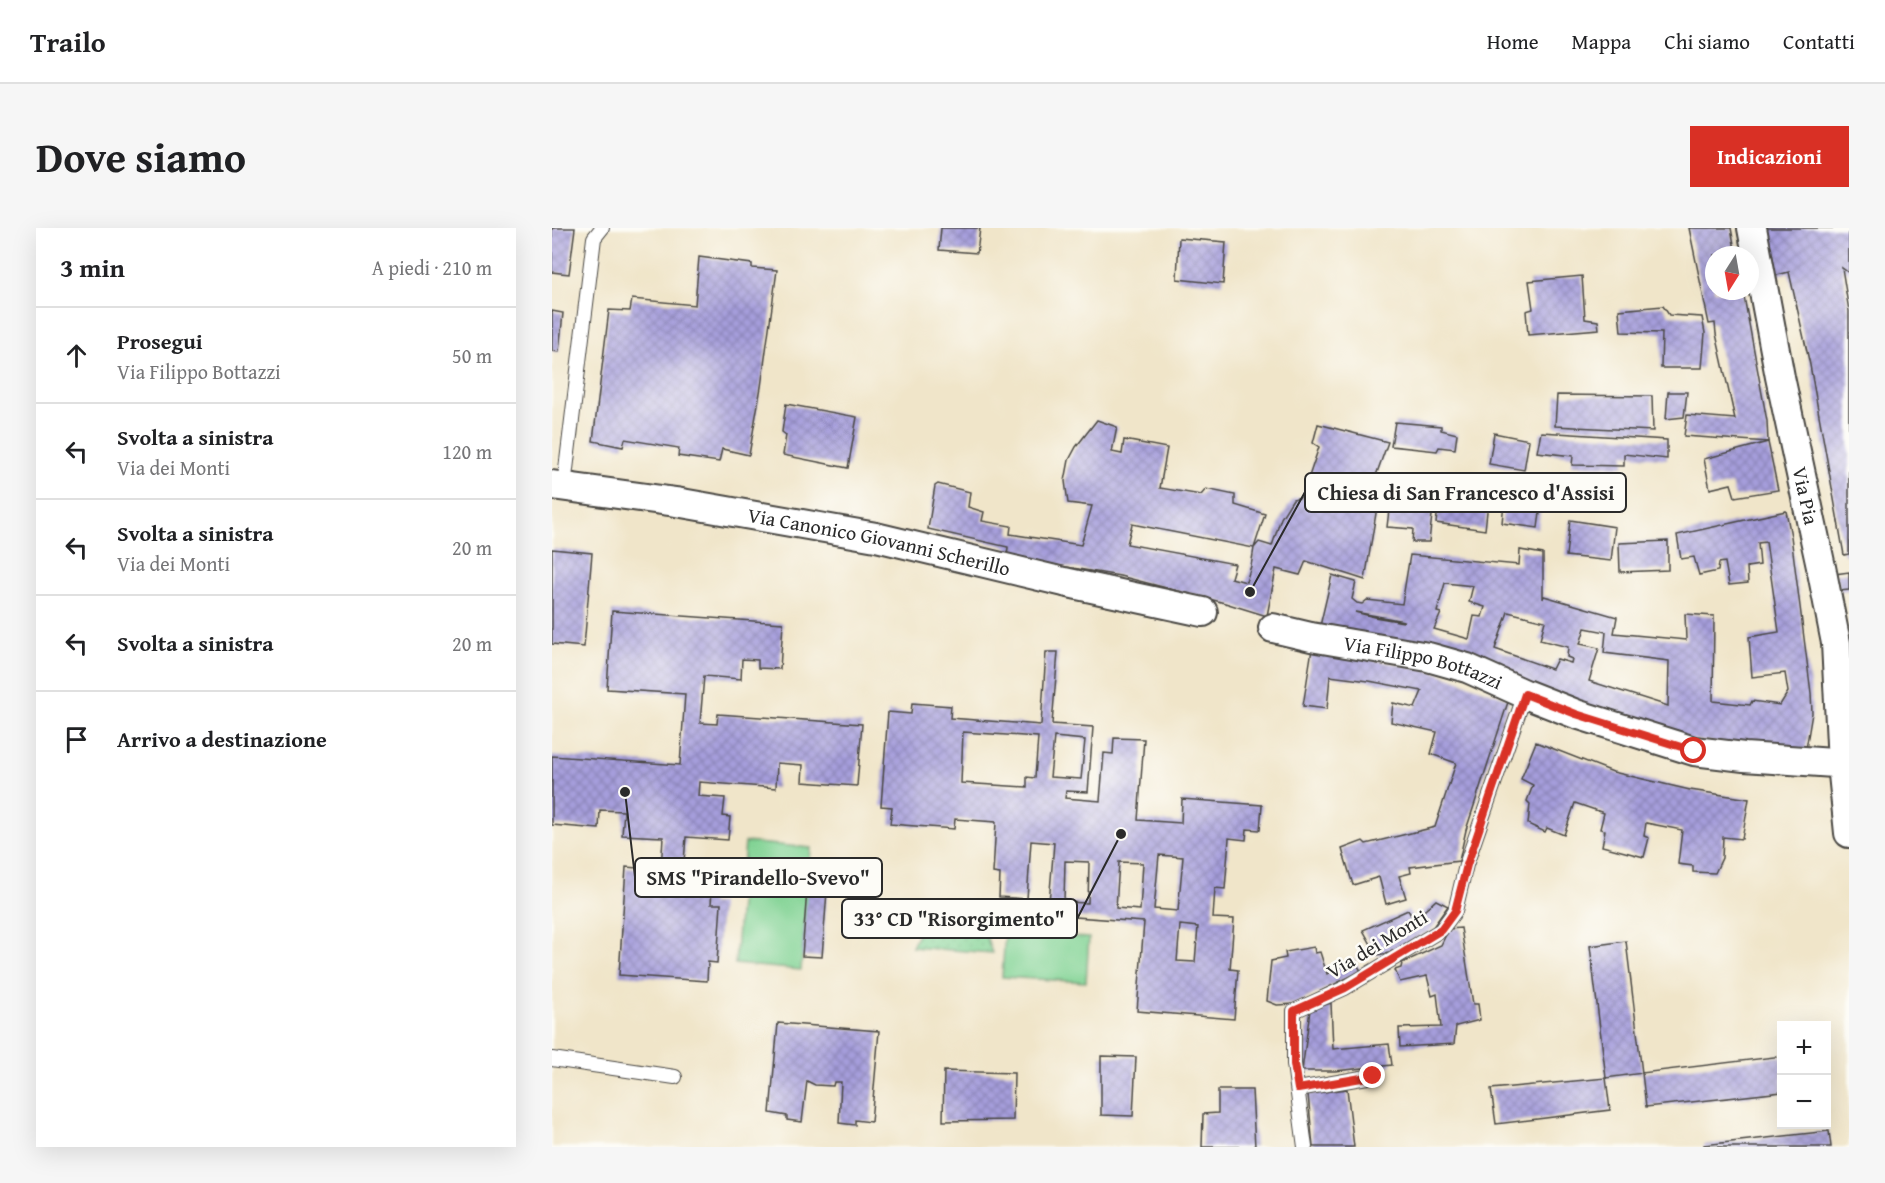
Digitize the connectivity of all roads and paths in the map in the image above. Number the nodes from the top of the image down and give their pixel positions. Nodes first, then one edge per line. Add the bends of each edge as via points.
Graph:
1 (602, 228) edge
2 (1752, 228) edge
3 (558, 486) edge
4 (1203, 612) dead end
5 (1273, 627) dead end
6 (1525, 694) junction
7 (1846, 764) edge
8 (1849, 833) edge
9 (552, 1059) edge
10 (1373, 1076) dead end
11 (675, 1077) dead end
12 (1298, 1089) junction
13 (1305, 1147) edge

1 - 3 lane via 594,238
2 - 7 street, Via Pia via 1836,643
3 - 4 street, Via Canonico Giovanni Scherillo via 876,537
5 - 6 street, Via Filippo Bottazzi via 1428,657 1467,668
6 - 7 street, Via Filippo Bottazzi via 1694,751
6 - 12 lane, Via dei Monti via 1455,911 1441,930 1345,988 1294,1011
7 - 8 street, Via Pia
9 - 11 lane
10 - 12 lane
12 - 13 lane, Via dei Monti

